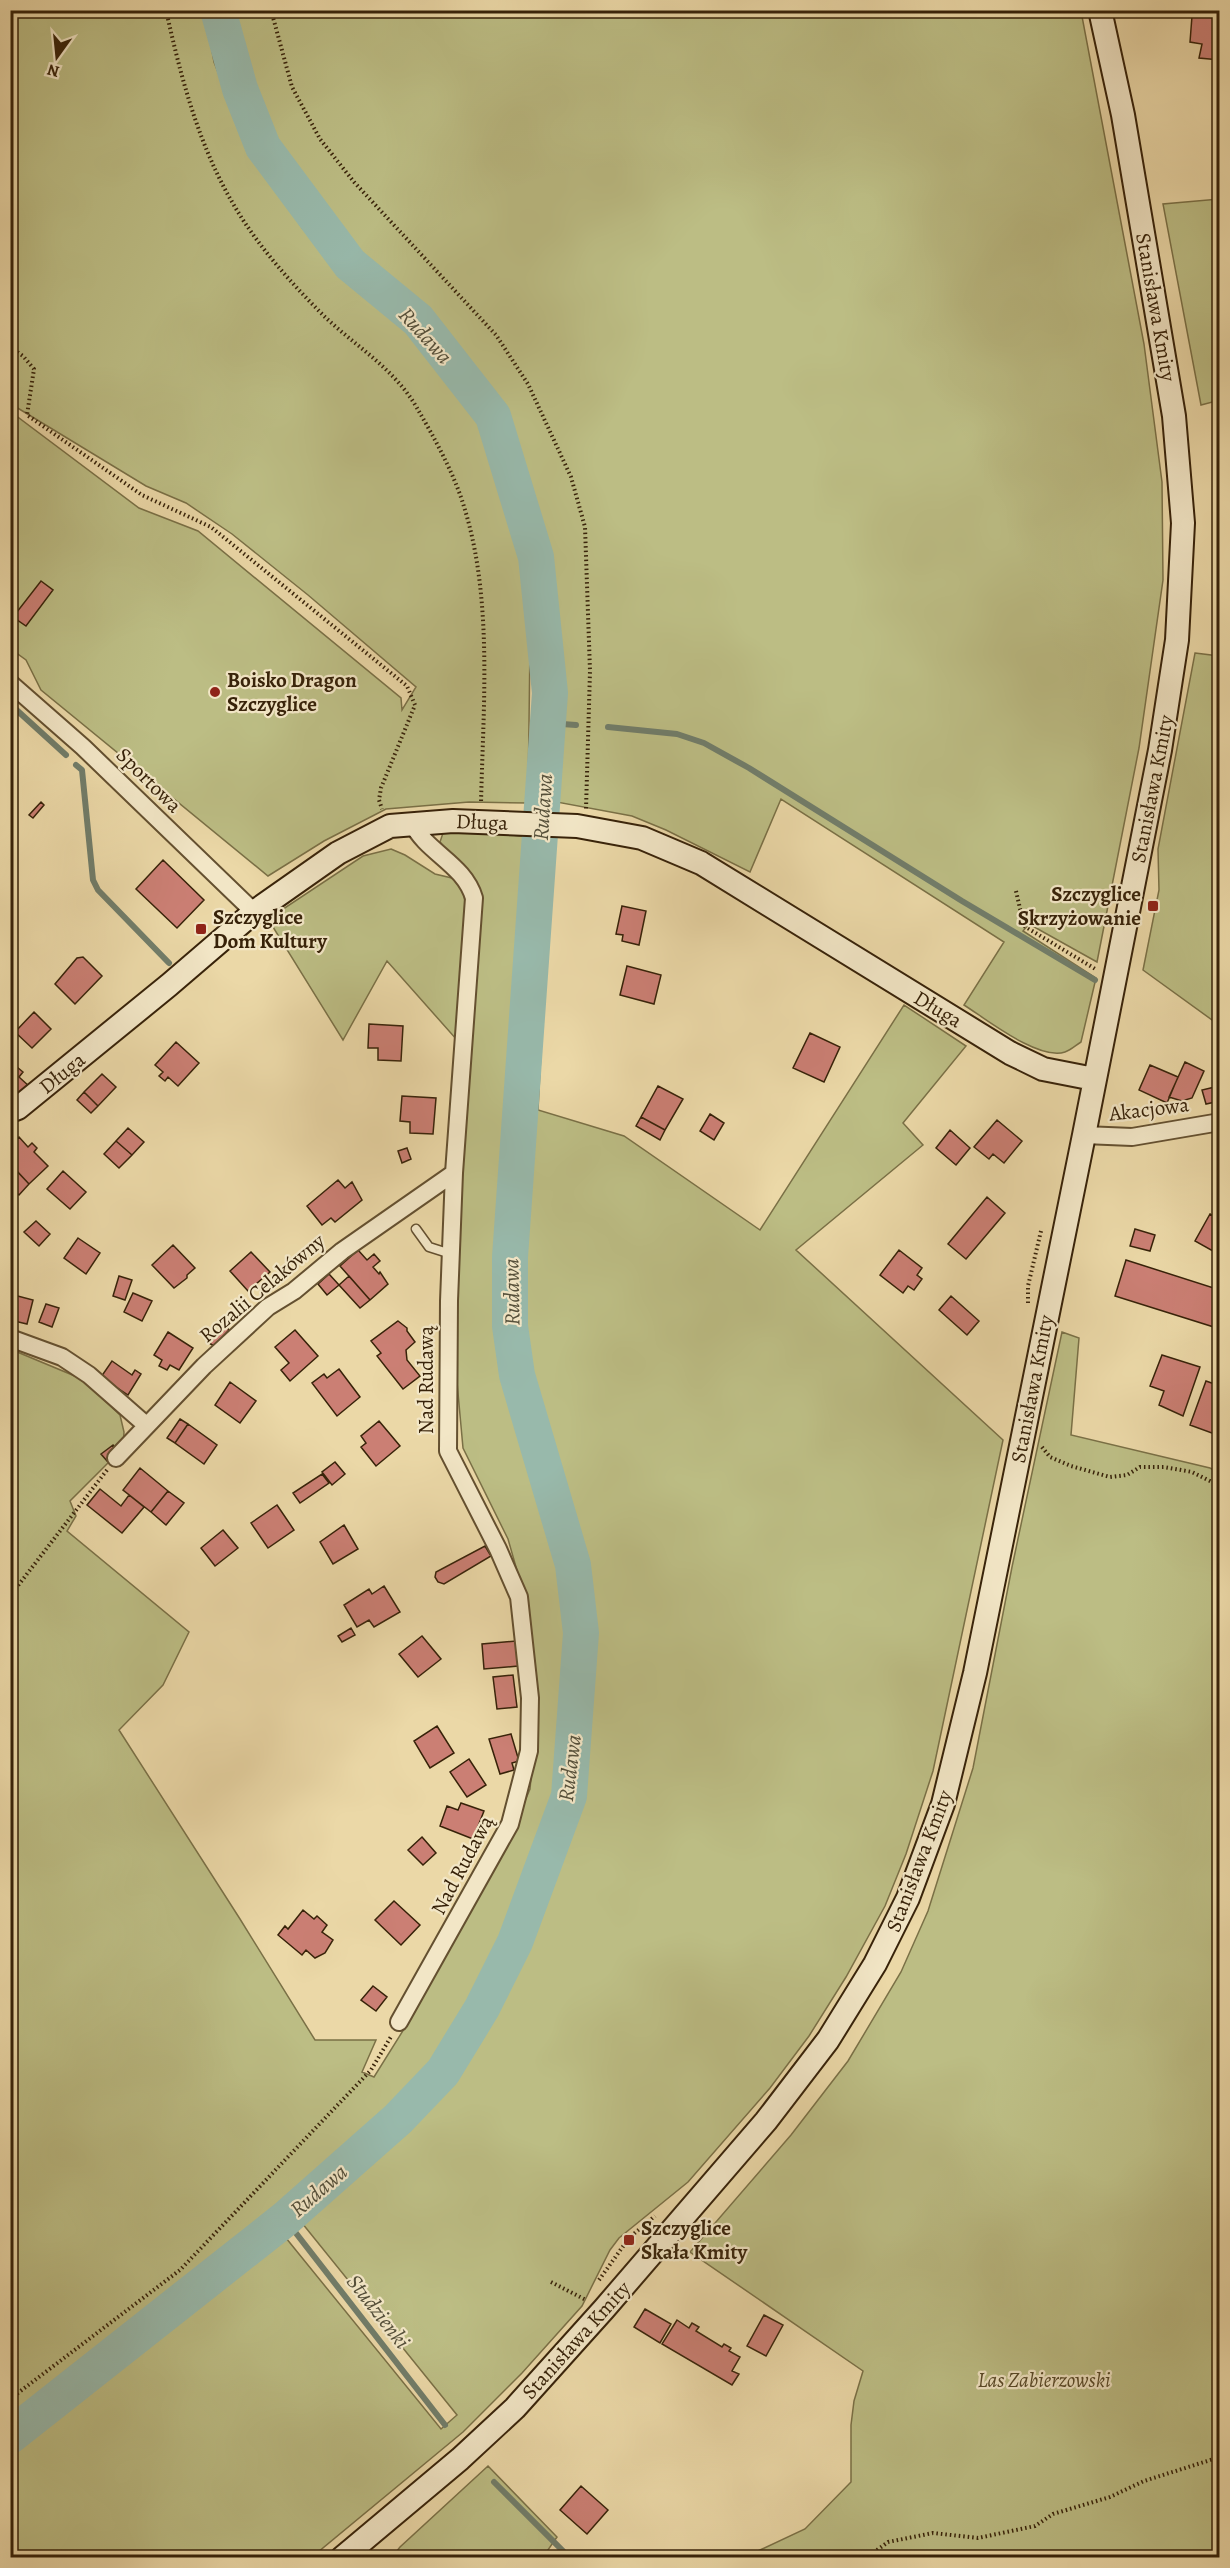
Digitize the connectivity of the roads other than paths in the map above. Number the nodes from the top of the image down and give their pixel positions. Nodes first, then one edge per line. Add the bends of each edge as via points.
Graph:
1 (1100, 10) edge
2 (10, 683) edge
3 (401, 825) junction
4 (254, 912) junction
5 (1094, 1079) junction
6 (10, 1111) edge
7 (1220, 1122) edge
8 (1084, 1135) junction
9 (454, 1173) junction
10 (416, 1229) dead end
11 (450, 1254) junction
12 (10, 1338) edge
13 (146, 1425) junction
14 (116, 1458) road end
15 (399, 2022) road end
16 (342, 2558) edge

1 - 5 main road, Stanisława Kmity via 1124,122 1173,406 1183,552 1168,705
2 - 4 street, Sportowa via 84,747
3 - 4 main road, Długa via 338,853
3 - 5 main road, Długa via 453,820 581,820 642,838 701,863 1010,1053 1043,1069
3 - 9 street, Nad Rudawą via 461,874 474,898
4 - 6 main road, Długa via 145,1005
5 - 8 main road, Stanisława Kmity
7 - 8 street, Akacjowa via 1131,1137
8 - 16 main road, Stanisława Kmity via 954,1764 929,1846 889,1939 846,2015 811,2064 604,2309 495,2428
9 - 11 street, Nad Rudawą
9 - 13 street, Rozalii Celakówny via 268,1307
10 - 11 lane via 429,1247
11 - 15 street, Nad Rudawą via 448,1451 519,1597 530,1698 529,1751 510,1824
12 - 13 street via 62,1357 89,1374
13 - 14 street, Rozalii Celakówny

